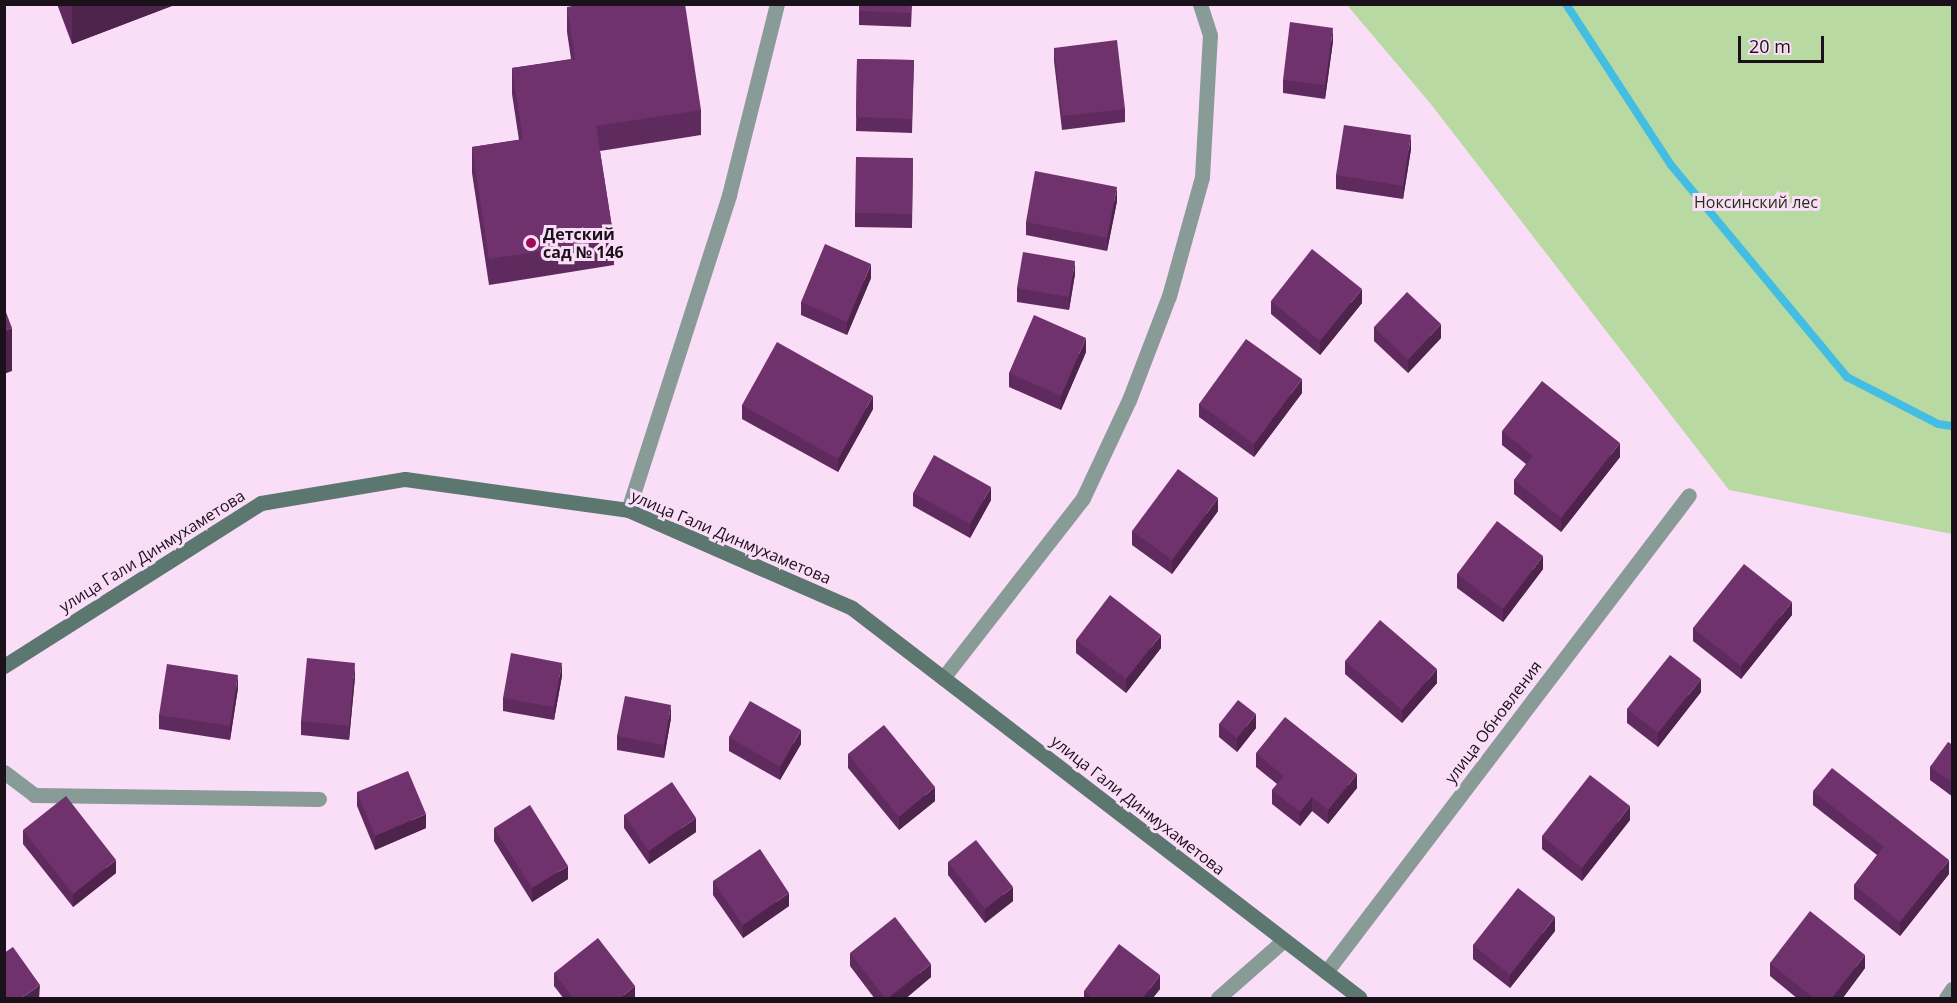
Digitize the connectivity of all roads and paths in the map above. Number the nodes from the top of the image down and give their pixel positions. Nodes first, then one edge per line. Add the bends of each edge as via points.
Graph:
1 (777, 4) edge
2 (1200, 4) edge
3 (1689, 495) dead end
4 (628, 510) junction
5 (4, 666) edge
6 (943, 678) junction
7 (4, 772) edge
8 (320, 799) dead end
9 (1284, 940) junction
10 (1326, 972) junction
11 (1953, 989) edge
12 (1218, 999) edge
13 (1360, 999) edge
14 (1946, 999) edge

1 - 4 street via 729,195
2 - 6 street via 1210,35 1202,177 1169,296 1129,400 1083,498
3 - 10 street, улица Обновления
4 - 5 street, улица Гали Динмухаметова via 405,479 261,503
4 - 6 street, улица Гали Динмухаметова via 852,608
6 - 9 street, улица Гали Динмухаметова
7 - 8 street via 34,795
9 - 10 street, улица Гали Динмухаметова
9 - 12 street
10 - 13 street, улица Гали Динмухаметова
11 - 14 street

